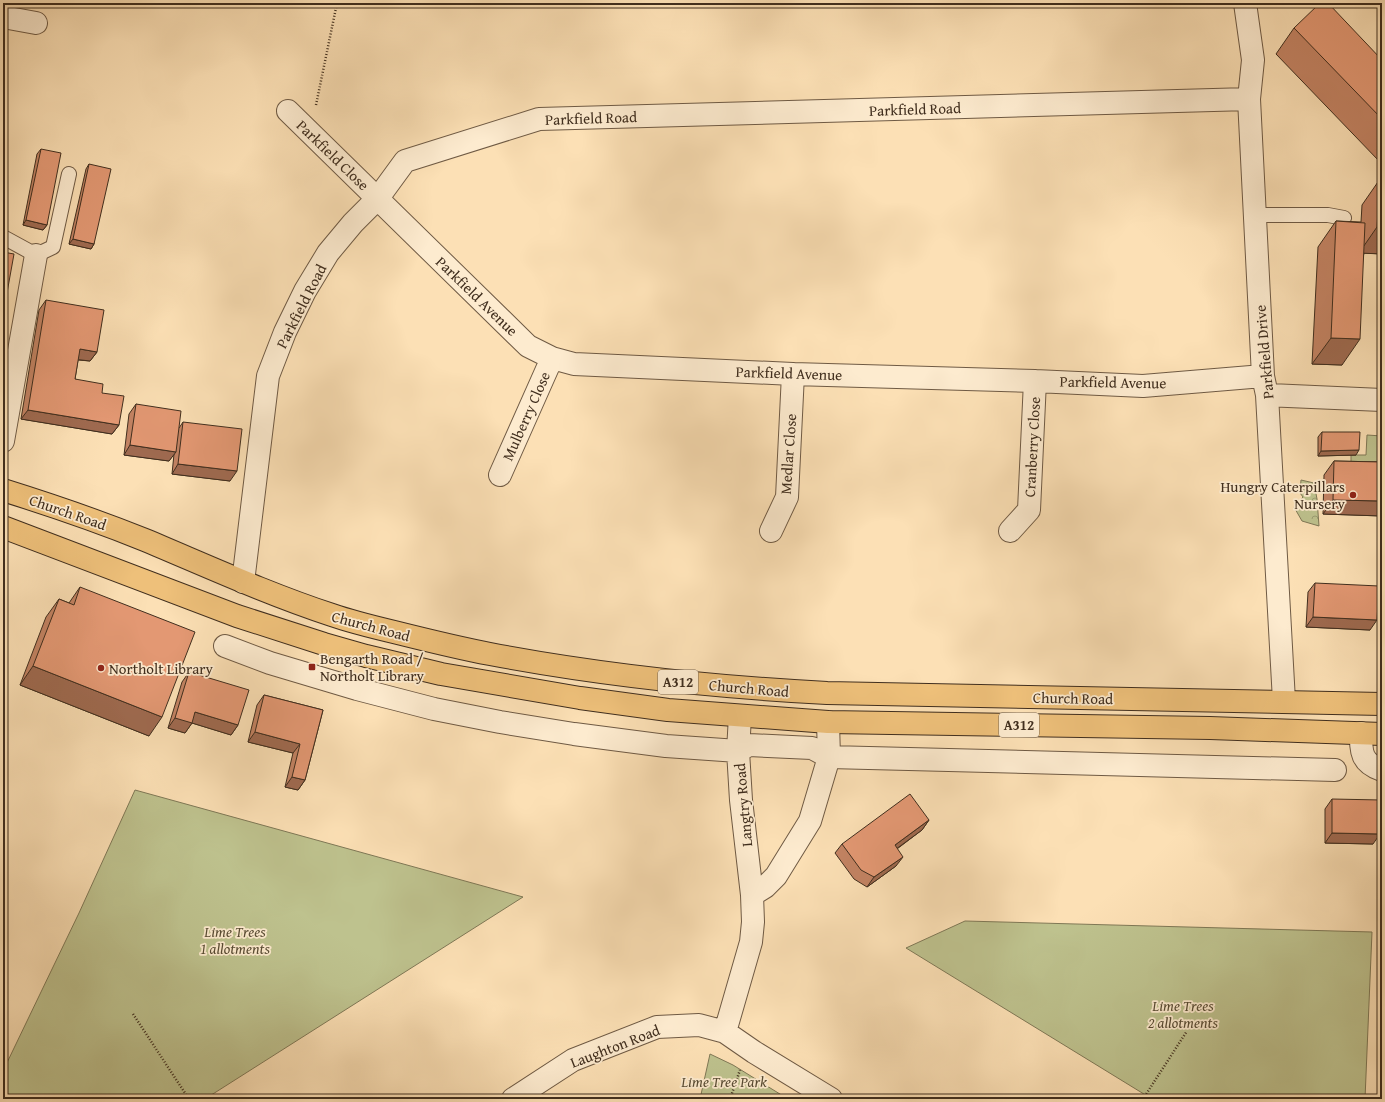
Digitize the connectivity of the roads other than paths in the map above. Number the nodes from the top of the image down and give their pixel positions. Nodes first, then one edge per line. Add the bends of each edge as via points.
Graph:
1 (1245, 3) edge
2 (3, 17) edge
3 (36, 23) dead end
4 (1249, 99) junction
5 (288, 111) dead end
6 (69, 174) dead end
7 (378, 198) junction
8 (1255, 215) junction
9 (1344, 218) dead end
10 (3, 237) edge
11 (36, 255) junction
12 (552, 358) junction
13 (794, 374) junction
14 (1035, 381) junction
15 (1265, 386) junction
16 (1382, 400) edge
17 (3, 441) edge
18 (500, 475) dead end
19 (3, 490) edge
20 (3, 529) edge
21 (771, 531) dead end
22 (1010, 531) dead end
23 (243, 582) junction
24 (225, 646) dead end
25 (1284, 701) junction
26 (1382, 704) edge
27 (740, 716) junction
28 (828, 722) junction
29 (1371, 733) edge
30 (738, 751) junction
31 (829, 757) junction
32 (1335, 770) dead end
33 (1382, 770) edge
34 (752, 895) junction
35 (726, 1032) junction
36 (512, 1099) edge
37 (832, 1099) edge

1 - 4 street, Parkfield Drive via 1253,60
2 - 3 street
4 - 7 street, Parkfield Road via 539,120 405,161
4 - 8 street, Parkfield Drive
5 - 7 street, Parkfield Close
6 - 11 lane via 53,247
7 - 12 street, Parkfield Avenue via 528,346
7 - 23 street, Parkfield Road via 328,253 288,325 268,376
8 - 9 lane via 1328,215
8 - 15 street, Parkfield Drive
10 - 11 lane
11 - 17 street
12 - 13 street, Parkfield Avenue via 574,364
12 - 18 street, Mulberry Close
13 - 14 street, Parkfield Avenue
13 - 21 street, Medlar Close via 787,496
14 - 15 street, Parkfield Avenue via 1143,386
14 - 22 street, Cranberry Close via 1029,510
15 - 16 street, Parkfield Avenue
15 - 25 street, Parkfield Drive
19 - 23 highway, Church Road / A312 via 143,539
20 - 27 highway, Church Road / A312 via 237,616 366,656 442,674 572,697 668,710
23 - 25 highway, Church Road / A312 via 333,616 448,646 584,670 672,681 827,693
24 - 30 street via 315,677 449,712 574,734 666,746
25 - 26 highway, Church Road / A312
27 - 28 highway, Church Road / A312
27 - 30 street, Langtry Road
28 - 29 highway, Church Road / A312
28 - 31 street
29 - 33 street, Church Road via 1362,752 1368,764
30 - 31 street via 749,745 812,748
30 - 34 street, Langtry Road
31 - 32 street
31 - 34 street via 810,821 776,876
34 - 35 street, Langtry Road via 751,942
35 - 36 street, Laughton Road via 699,1025 656,1027 573,1060
35 - 37 street

